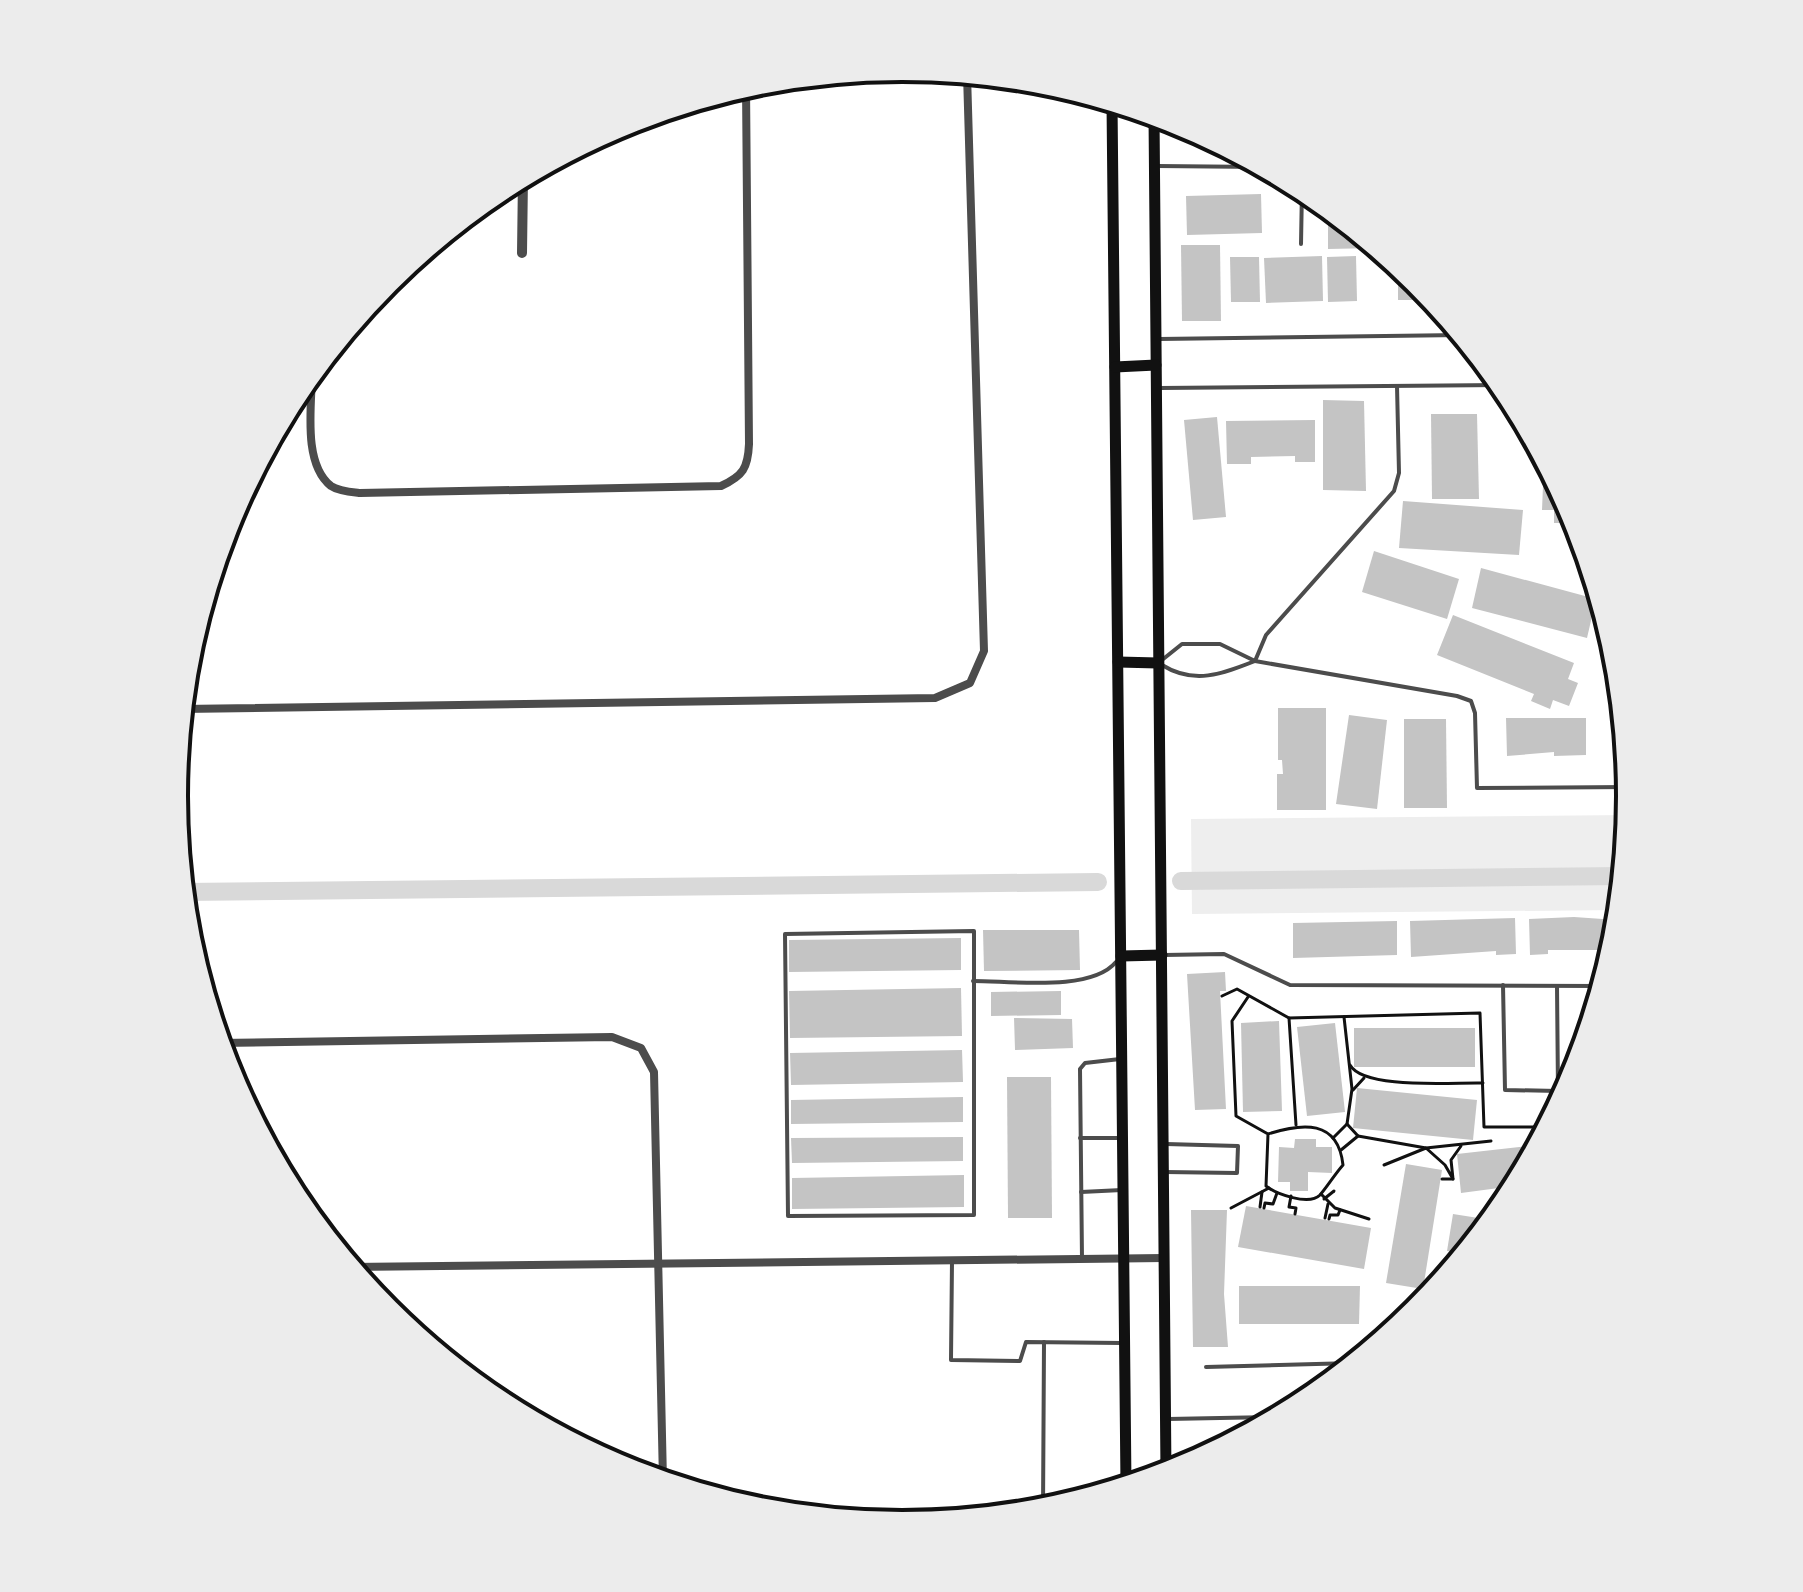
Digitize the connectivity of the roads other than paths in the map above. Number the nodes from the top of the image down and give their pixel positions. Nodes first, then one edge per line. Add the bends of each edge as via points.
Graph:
1 (967, 86) edge
2 (746, 100) edge
3 (1112, 114) edge
4 (1154, 128) edge
5 (1155, 166) junction
6 (1237, 167) edge
7 (523, 191) edge
8 (1302, 205) edge
9 (1301, 244) dead end
10 (522, 253) dead end
11 (1446, 335) edge
12 (1156, 339) junction
13 (1156, 365) junction
14 (1115, 367) junction
15 (1485, 385) edge
16 (1397, 386) junction
17 (1156, 388) junction
18 (312, 393) edge
19 (1255, 661) junction
20 (1118, 662) junction
21 (1158, 663) junction
22 (193, 709) edge
23 (1616, 787) edge
24 (1162, 955) junction
25 (1121, 956) junction
26 (973, 981) junction
27 (1503, 985) junction
28 (1557, 986) junction
29 (1590, 986) edge
30 (232, 1043) edge
31 (1122, 1059) junction
32 (1558, 1076) edge
33 (1551, 1091) edge
34 (1080, 1138) junction
35 (1122, 1138) junction
36 (1163, 1144) junction
37 (1164, 1172) junction
38 (1123, 1190) junction
39 (1081, 1192) junction
40 (1124, 1258) junction
41 (1164, 1258) junction
42 (1082, 1259) junction
43 (952, 1260) junction
44 (660, 1263) junction
45 (365, 1267) edge
46 (1044, 1342) junction
47 (1124, 1343) junction
48 (1334, 1364) edge
49 (1206, 1367) dead end
50 (1252, 1417) edge
51 (1166, 1419) junction
52 (1166, 1459) edge
53 (663, 1469) edge
54 (1126, 1474) edge
55 (1043, 1496) edge

1 - 22 street via 984,651 970,683 935,698
2 - 18 street via 749,444 748,465 739,478 721,486 360,493 332,488 318,472
3 - 14 main road
4 - 5 main road
5 - 6 lane
5 - 12 main road
7 - 10 street
8 - 9 lane
11 - 12 lane
12 - 13 main road
13 - 14 main road
13 - 17 main road
14 - 20 main road
15 - 16 lane
16 - 17 lane
16 - 19 lane via 1399,473 1394,491 1266,635
17 - 21 main road
19 - 21 lane via 1220,675 1180,677
19 - 21 lane via 1220,644 1182,644
19 - 23 lane via 1471,701 1477,788
20 - 21 main road
20 - 25 main road
21 - 24 main road
24 - 25 main road
24 - 27 lane via 1224,954 1290,985
24 - 36 main road
25 - 26 lane via 1107,973 1080,981
25 - 31 main road
26 - 26 lane via 974,1215 788,1216 785,934 974,931
27 - 28 lane
27 - 33 lane via 1505,1090
28 - 29 lane
28 - 32 lane
30 - 44 street via 612,1037 641,1048 654,1072
31 - 34 lane via 1085,1063 1080,1069
31 - 35 main road
34 - 35 lane
34 - 39 lane
35 - 38 main road
36 - 37 main road
36 - 37 lane via 1238,1146 1237,1173
37 - 41 main road
38 - 39 lane
38 - 40 main road
39 - 42 lane
40 - 41 street
40 - 42 street
40 - 47 main road
41 - 51 main road
42 - 43 street
43 - 44 street
43 - 46 lane via 951,1360 1020,1361 1026,1342
44 - 45 street
44 - 53 street
46 - 47 lane
46 - 55 lane
47 - 54 main road
48 - 49 lane
50 - 51 lane
51 - 52 main road

